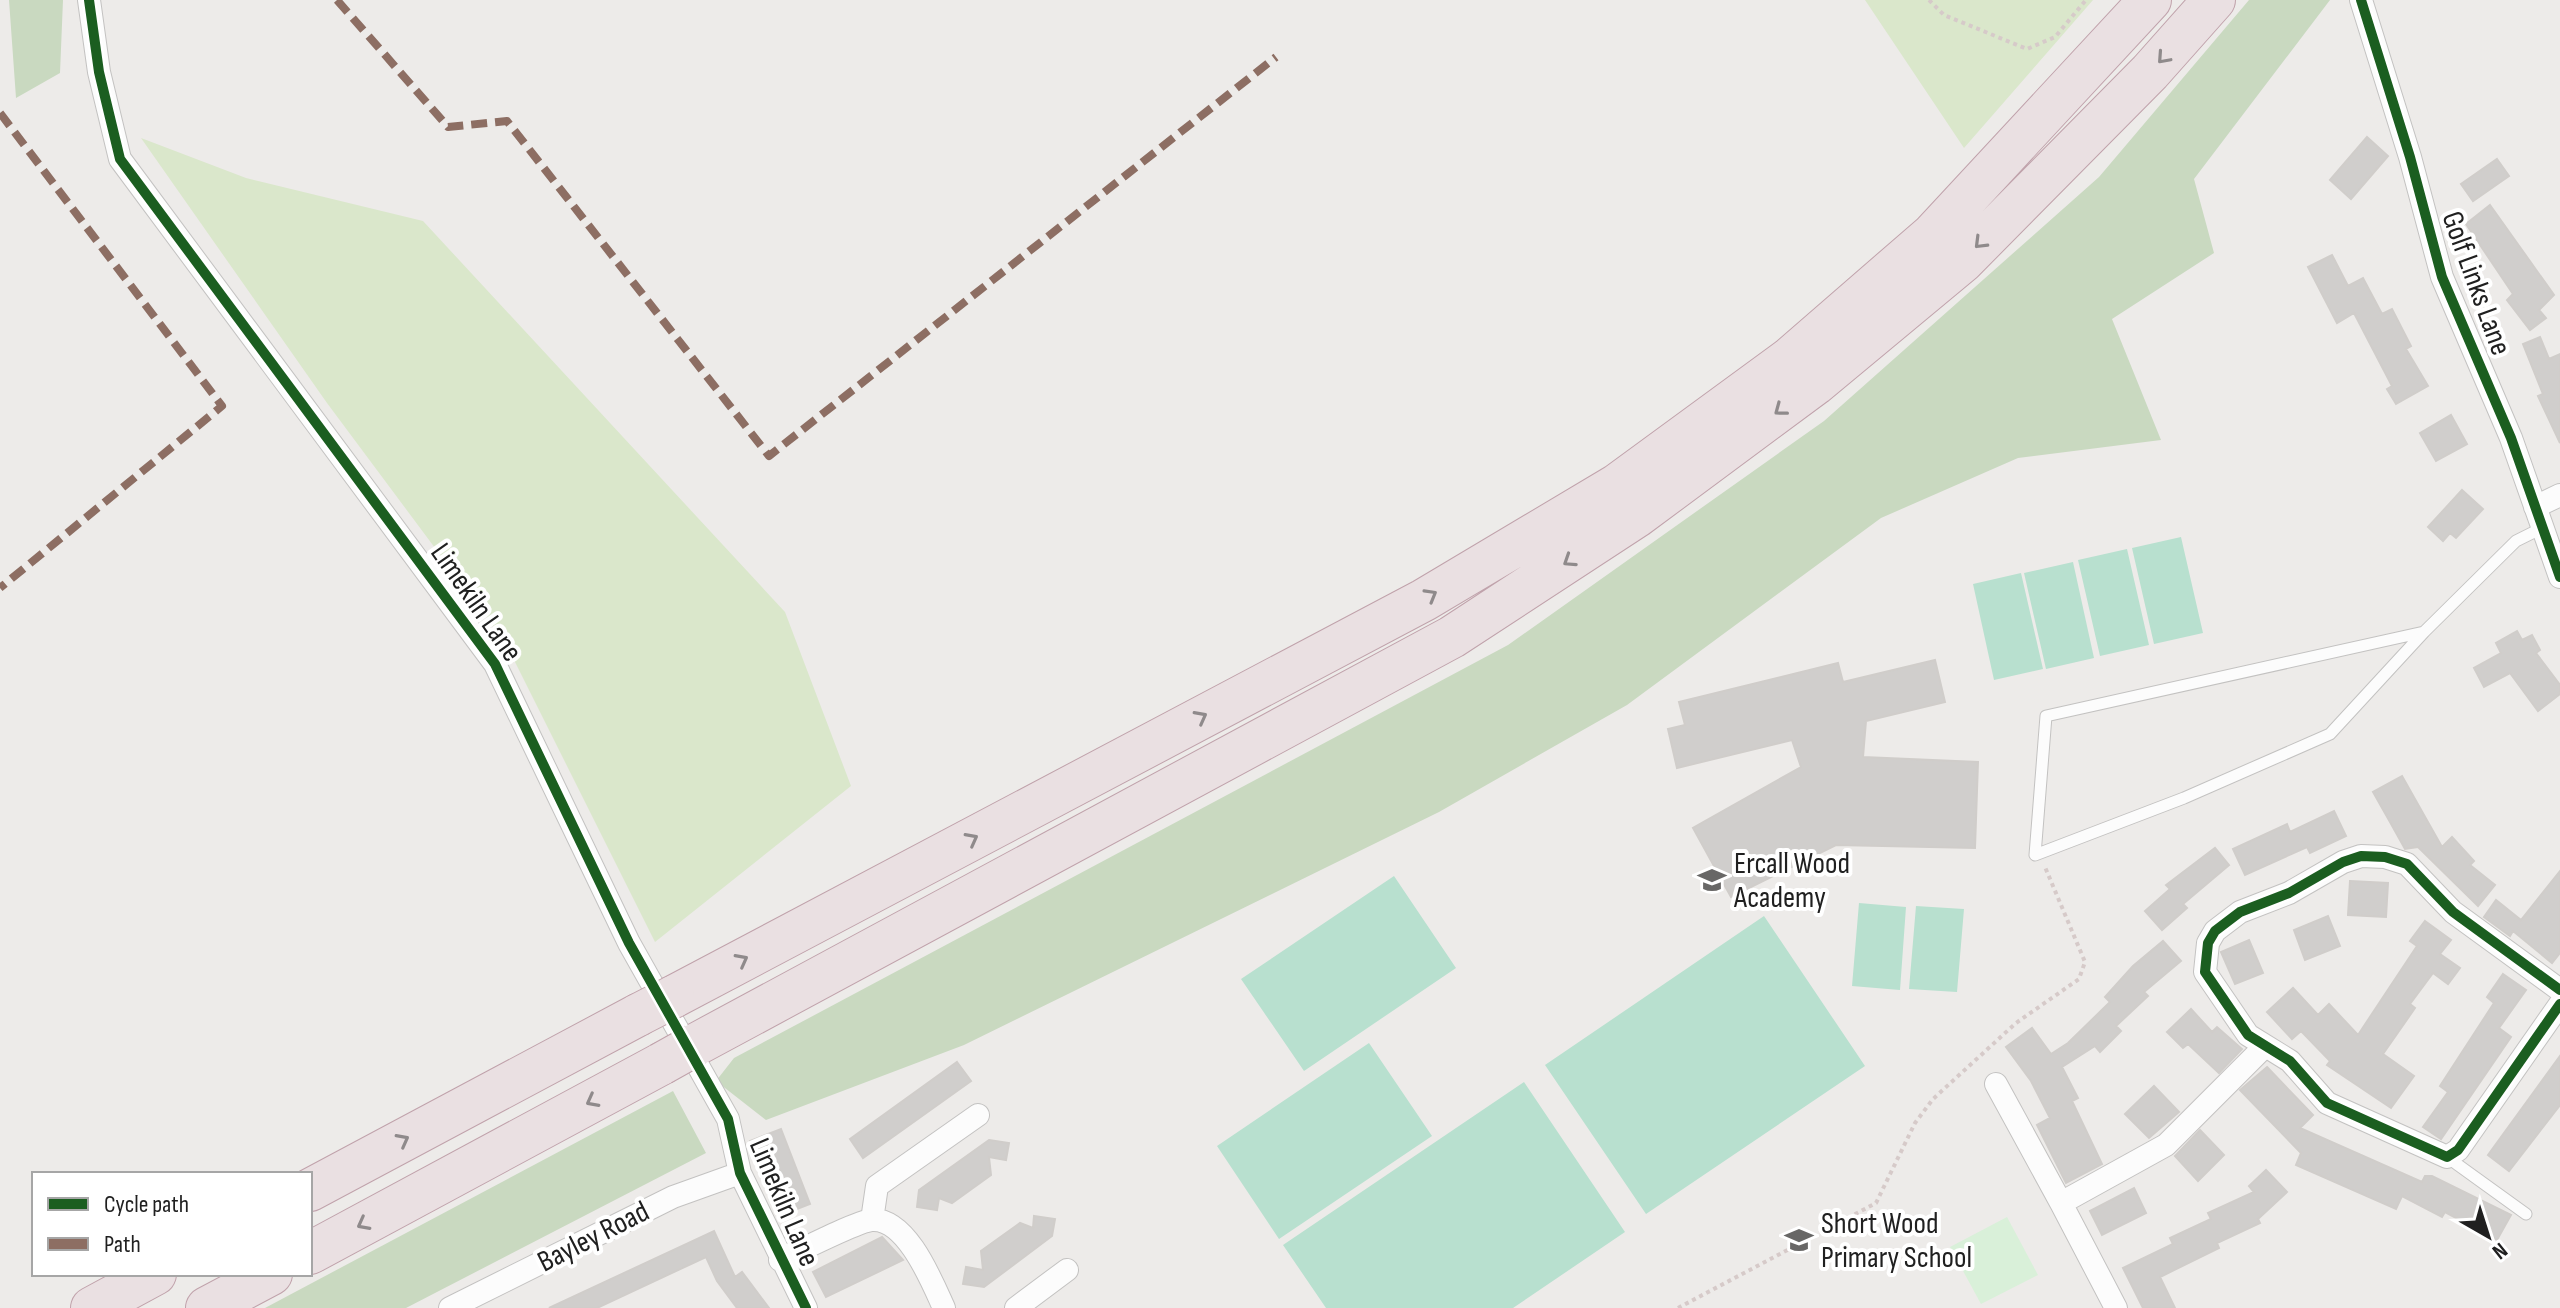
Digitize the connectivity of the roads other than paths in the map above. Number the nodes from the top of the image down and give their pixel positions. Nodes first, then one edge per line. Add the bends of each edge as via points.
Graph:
1 (89, 0) edge
2 (2150, 0) edge
3 (2214, 0) edge
4 (2361, 0) edge
5 (2560, 495) edge
6 (2539, 518) junction
7 (2560, 577) edge
8 (2424, 632) junction
9 (2560, 990) edge
10 (2560, 1004) edge
11 (2264, 1047) junction
12 (1996, 1084) dead end
13 (978, 1115) dead end
14 (2447, 1157) junction
15 (740, 1173) junction
16 (312, 1189) edge
17 (2061, 1203) junction
18 (2526, 1214) dead end
19 (872, 1220) junction
20 (312, 1252) edge
21 (780, 1260) junction
22 (1067, 1270) dead end
23 (151, 1276) edge
24 (267, 1276) edge
25 (92, 1308) edge
26 (207, 1308) edge
27 (450, 1308) edge
28 (806, 1308) edge
29 (944, 1308) edge
30 (1016, 1308) edge
31 (2116, 1308) edge

1 - 15 street, Limekiln Lane via 120,159 495,664 629,943 728,1119
16 -> 2 highway via 1424,600 1617,485 1789,359 1933,234
3 -> 20 highway via 1963,261 1815,384 1637,516 1452,637
4 - 6 street, Golf Links Lane via 2442,277
5 - 6 street
6 - 7 street, Golf Links Lane
6 - 8 lane
8 - 8 lane via 2046,716 2035,855 2330,734
9 - 11 street via 2453,912 2407,864 2361,856 2240,912 2208,943 2205,972 2211,986 2248,1035
10 - 14 street via 2458,1150
11 - 14 street via 2290,1061 2327,1103
11 - 17 street via 2166,1145
12 - 17 street
13 - 19 street via 877,1186
14 - 18 lane
15 - 21 street, Limekiln Lane
15 - 27 street, Bayley Road via 673,1197
17 - 31 street
19 - 21 street
19 - 29 street via 894,1226 918,1255
21 - 28 street, Limekiln Lane
22 - 30 street
23 - 25 highway
24 - 26 highway

